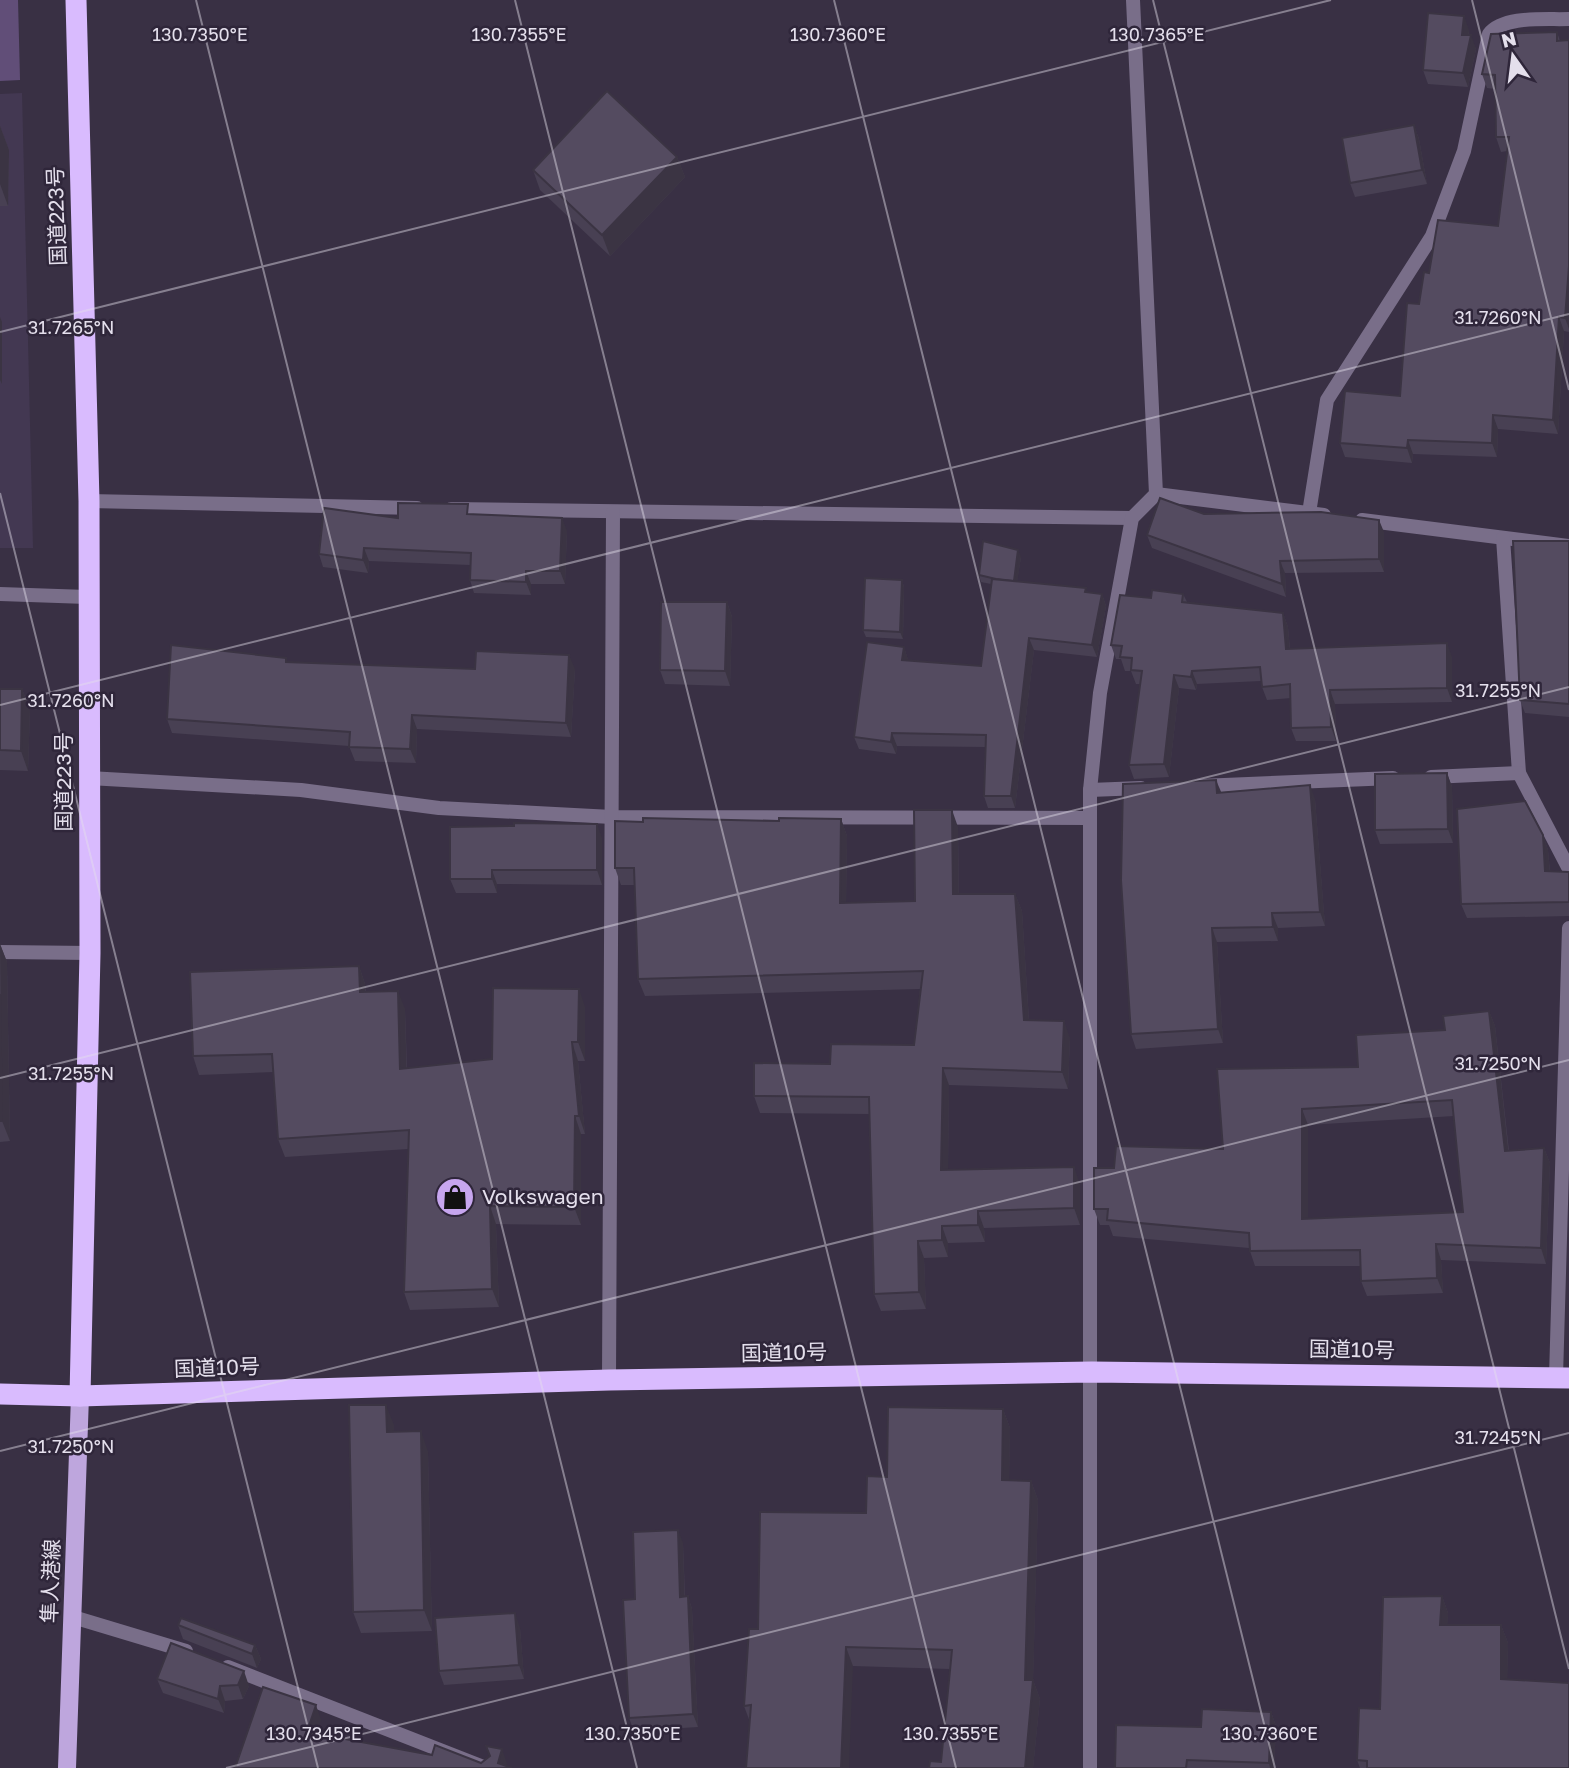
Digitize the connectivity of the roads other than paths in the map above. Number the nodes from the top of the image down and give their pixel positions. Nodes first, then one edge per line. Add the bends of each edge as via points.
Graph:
1 (76, 0) edge
2 (1133, 0) edge
3 (1569, 19) edge
4 (1156, 494) junction
5 (89, 501) junction
6 (613, 512) junction
7 (1309, 513) junction
8 (1132, 518) junction
9 (1503, 538) junction
10 (1569, 546) edge
11 (0, 594) edge
12 (87, 597) junction
13 (1518, 773) junction
14 (89, 778) junction
15 (1187, 786) edge
16 (1159, 787) edge
17 (1090, 790) junction
18 (612, 817) junction
19 (1090, 818) junction
20 (1569, 869) edge
21 (1569, 928) edge
22 (0, 952) edge
23 (90, 953) junction
24 (1092, 1372) junction
25 (1563, 1377) edge
26 (609, 1380) junction
27 (0, 1394) edge
28 (80, 1396) junction
29 (73, 1617) junction
30 (67, 1768) edge
31 (486, 1768) edge
32 (1090, 1768) edge

1 - 5 highway, 国道223号
2 - 4 street
3 - 7 street via 1507,23 1489,34 1464,151 1432,236 1327,400
4 - 7 street
4 - 8 street
5 - 6 street
5 - 12 highway, 国道223号
6 - 8 street
6 - 18 street
7 - 9 street
8 - 17 street via 1100,693
9 - 10 street
9 - 13 street
11 - 12 street
12 - 14 highway, 国道223号
13 - 15 street
13 - 20 street
14 - 18 street via 300,790 439,807
14 - 23 highway, 国道223号
16 - 17 street
17 - 19 street
18 - 19 street
18 - 26 street
19 - 24 street
21 - 25 street
22 - 23 street
23 - 28 highway, 国道223号
24 - 25 highway, 国道10号
24 - 26 highway, 国道10号
24 - 32 street
26 - 28 highway, 国道10号
27 - 28 highway, 国道10号
28 - 29 main road, 隼人港線
29 - 30 main road, 隼人港線
29 - 31 street via 209,1660

